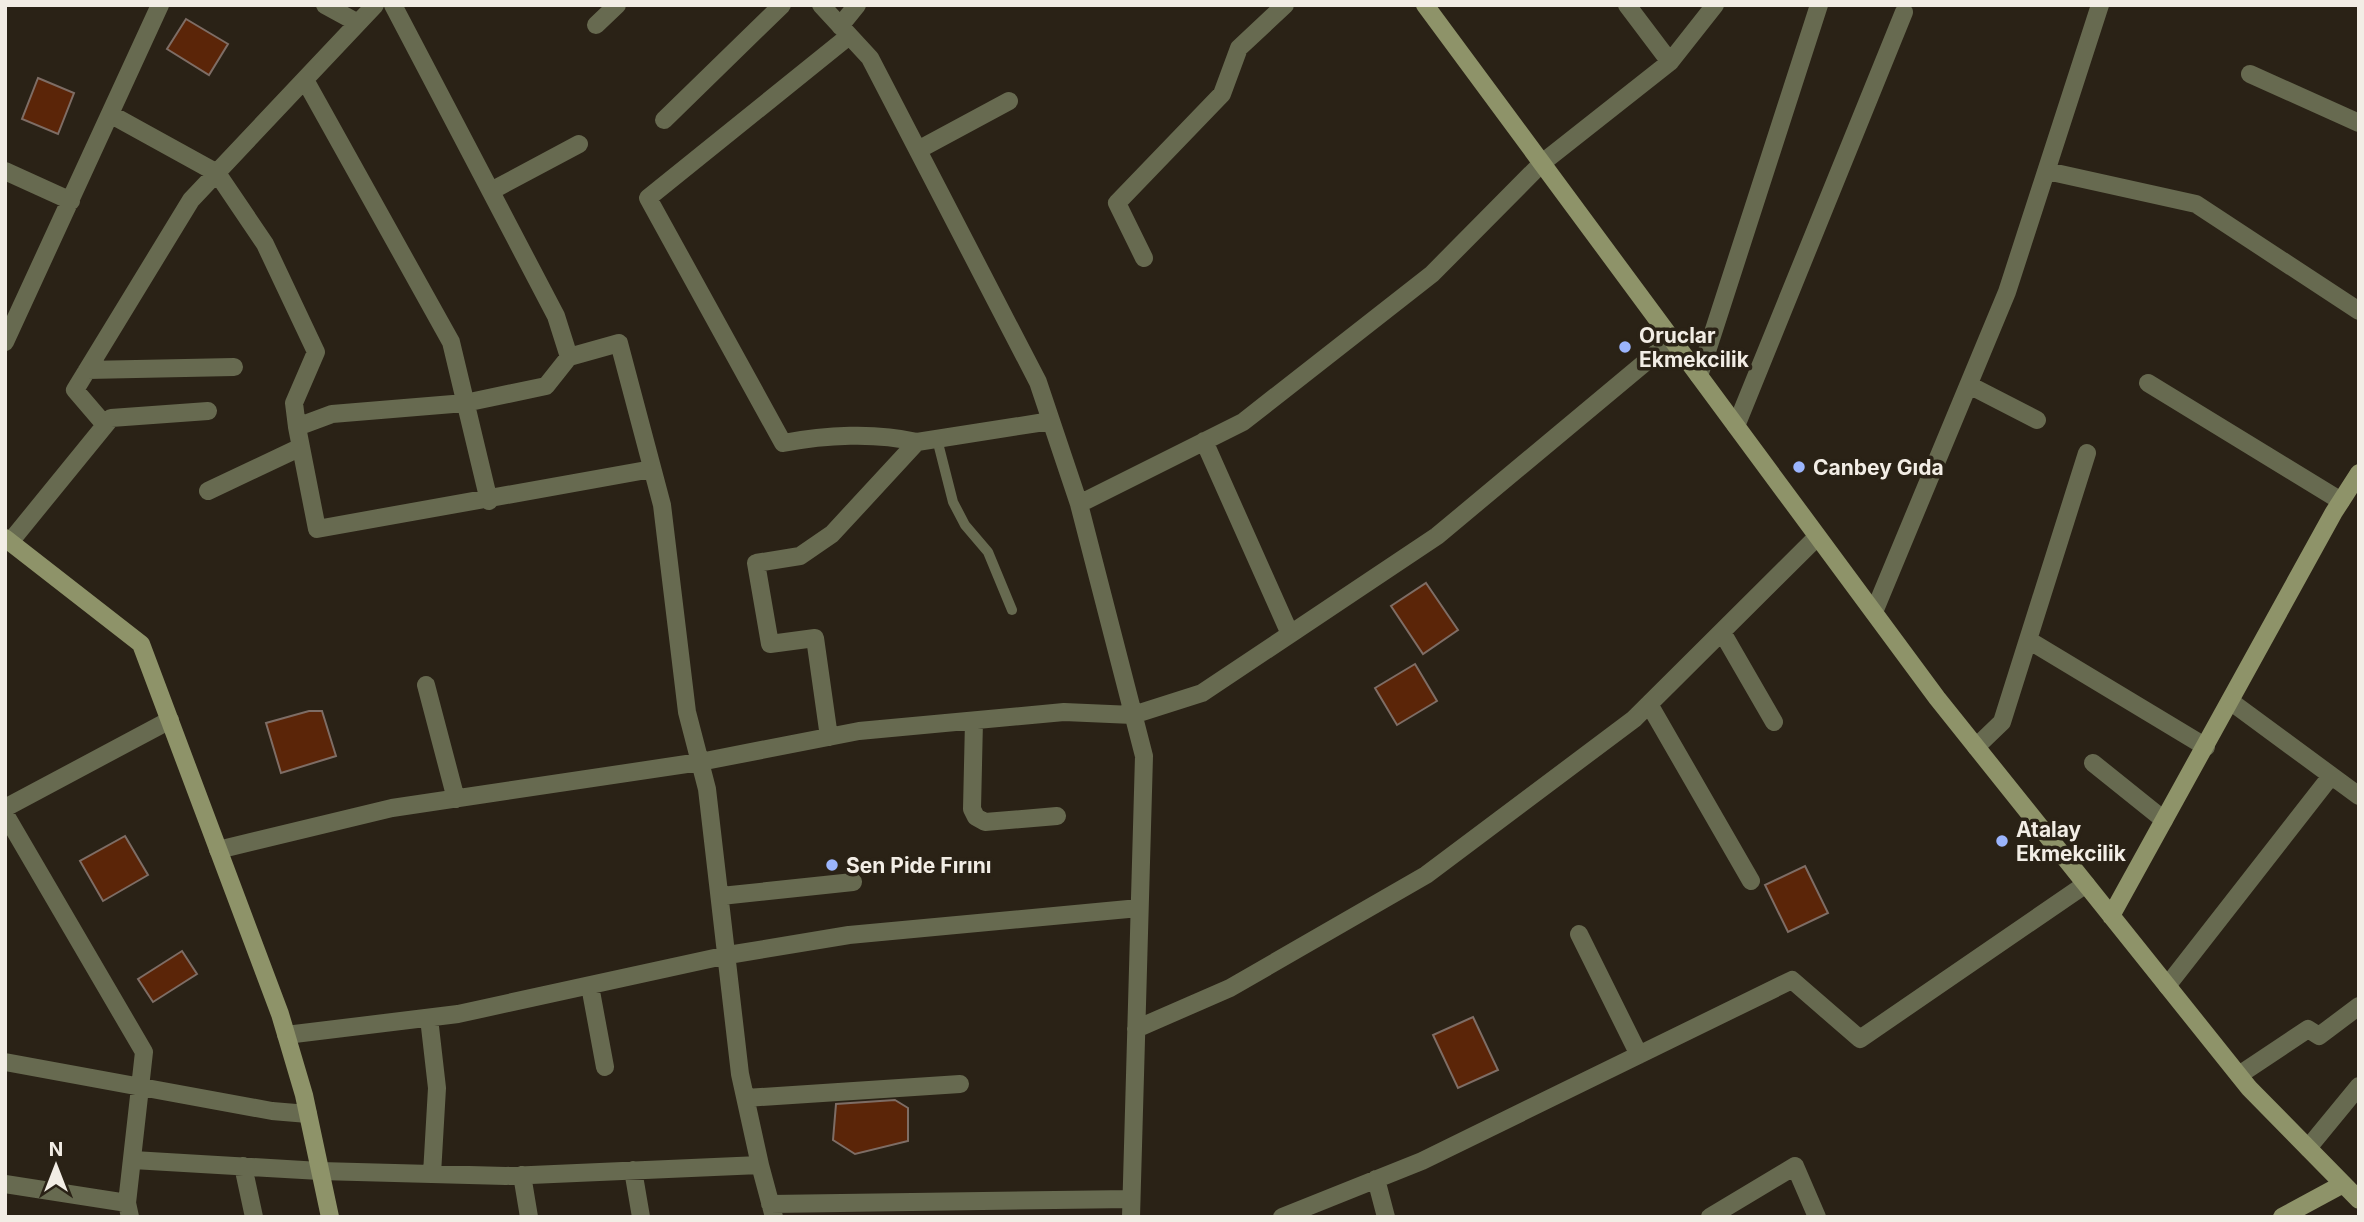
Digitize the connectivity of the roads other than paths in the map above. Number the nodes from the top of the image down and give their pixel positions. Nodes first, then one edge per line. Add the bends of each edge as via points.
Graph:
1 (160, 5) edge
2 (325, 5) edge
3 (375, 5) edge
4 (393, 5) edge
5 (617, 5) edge
6 (782, 5) edge
7 (821, 5) edge
8 (857, 5) edge
9 (1285, 5) edge
10 (1425, 5) edge
11 (1627, 5) edge
12 (1715, 5) edge
13 (1819, 5) edge
14 (2100, 5) edge
15 (1904, 12) dead end
16 (358, 23) junction
17 (597, 25) dead end
18 (845, 31) junction
19 (1670, 62) junction
20 (2250, 74) dead end
21 (304, 80) junction
22 (1009, 102) dead end
23 (110, 114) junction
24 (664, 120) dead end
25 (2359, 123) edge
26 (579, 144) dead end
27 (918, 150) junction
28 (1542, 163) junction
29 (5, 171) edge
30 (2047, 171) junction
31 (217, 173) junction
32 (491, 191) junction
33 (71, 201) junction
34 (1144, 258) dead end
35 (2359, 312) edge
36 (1672, 340) junction
37 (5, 342) edge
38 (569, 357) junction
39 (234, 366) dead end
40 (87, 370) junction
41 (1699, 376) junction
42 (2148, 383) dead end
43 (1969, 385) junction
44 (465, 403) junction
45 (208, 411) dead end
46 (2037, 420) dead end
47 (1051, 421) junction
48 (106, 425) junction
49 (1736, 426) junction
50 (297, 427) junction
51 (937, 439) junction
52 (917, 442) junction
53 (1204, 442) junction
54 (301, 447) junction
55 (2087, 453) dead end
56 (652, 469) junction
57 (2359, 473) edge
58 (208, 491) dead end
59 (489, 501) junction
60 (2341, 501) junction
61 (1079, 504) junction
62 (1817, 537) junction
63 (8, 540) edge
64 (1012, 610) dead end
65 (1874, 612) junction
66 (1722, 632) junction
67 (1290, 634) junction
68 (2030, 641) junction
69 (426, 685) dead end
70 (2230, 701) junction
71 (1649, 704) junction
72 (1133, 715) junction
73 (170, 720) junction
74 (974, 721) junction
75 (1774, 722) dead end
76 (829, 737) junction
77 (1976, 747) junction
78 (2206, 747) junction
79 (700, 762) junction
80 (2093, 763) dead end
81 (2331, 776) junction
82 (2359, 796) edge
83 (456, 799) junction
84 (5, 808) edge
85 (5, 814) edge
86 (1057, 816) dead end
87 (2164, 820) junction
88 (218, 850) junction
89 (1751, 881) dead end
90 (853, 882) dead end
91 (2086, 884) junction
92 (721, 895) junction
93 (1139, 908) junction
94 (2111, 916) junction
95 (1579, 933) dead end
96 (728, 955) junction
97 (590, 986) junction
98 (2167, 986) junction
99 (2359, 1006) edge
100 (429, 1018) junction
101 (1136, 1029) junction
102 (286, 1035) junction
103 (1639, 1055) junction
104 (5, 1062) edge
105 (605, 1067) dead end
106 (2239, 1075) junction
107 (960, 1084) dead end
108 (141, 1086) junction
109 (2359, 1086) edge
110 (746, 1098) junction
111 (309, 1114) junction
112 (2308, 1148) junction
113 (133, 1160) junction
114 (760, 1165) junction
115 (243, 1166) junction
116 (633, 1170) junction
117 (320, 1171) junction
118 (432, 1174) junction
119 (522, 1175) junction
120 (1376, 1179) junction
121 (5, 1184) edge
122 (2343, 1184) junction
123 (2359, 1200) edge
124 (1131, 1208) edge
125 (129, 1210) edge
126 (772, 1210) edge
127 (254, 1217) edge
128 (330, 1217) edge
129 (529, 1217) edge
130 (641, 1217) edge
131 (1282, 1217) edge
132 (1386, 1217) edge
133 (1710, 1217) edge
134 (1817, 1217) edge
135 (2282, 1217) edge

1 - 23 street
2 - 16 street
3 - 16 street
4 - 32 street
5 - 17 street
6 - 24 street
7 - 18 street
8 - 18 street
9 - 34 street via 1239,48 1223,94 1117,203
10 - 28 main road
11 - 19 street
12 - 19 street
13 - 41 street
14 - 30 street
15 - 49 street
16 - 21 street
18 - 27 street via 870,58
18 - 52 street via 648,198 783,443 815,437
19 - 28 street
20 - 25 street
21 - 31 street
21 - 44 street via 450,342
22 - 27 street
23 - 31 street
23 - 33 street
26 - 32 street
27 - 47 street via 1038,382
28 - 36 main road
28 - 53 street via 1432,274 1242,422
29 - 33 street
30 - 35 street via 2196,204
30 - 43 street via 2007,292
31 - 40 street via 191,200
31 - 50 street via 265,244 316,352 293,403
32 - 38 street via 556,316
33 - 37 street
36 - 41 main road
36 - 67 street via 1437,536
38 - 44 street via 546,386
38 - 56 street via 618,343
39 - 40 street
40 - 48 street via 75,390
41 - 49 main road
42 - 60 street
43 - 46 street
43 - 65 street
44 - 50 street via 332,414
44 - 59 street
45 - 48 street via 111,418
47 - 51 street
47 - 61 street
48 - 63 street
49 - 62 main road
50 - 54 street
51 - 52 street
51 - 64 lane via 953,502 988,552
52 - 76 street via 832,534 800,555 756,563 770,644 815,638
53 - 61 street
53 - 67 street
54 - 58 street
54 - 59 street via 317,530
55 - 68 street
56 - 59 street
56 - 79 street via 662,505 687,712
57 - 60 main road
60 - 70 main road
61 - 72 street
62 - 65 main road
62 - 66 street
63 - 73 main road via 141,643
65 - 77 main road
66 - 71 street
66 - 75 street
67 - 72 street via 1202,693
68 - 77 street via 2002,722
68 - 78 street
69 - 83 street
70 - 78 main road
70 - 81 street
71 - 89 street
71 - 101 street via 1426,876 1230,988
72 - 74 street via 1064,712
72 - 93 street via 1144,757
73 - 84 street
73 - 88 main road
74 - 76 street
74 - 86 street via 972,809 976,817 985,822
76 - 79 street
77 - 91 main road
78 - 87 main road
79 - 83 street
79 - 92 street
80 - 87 street
81 - 82 street
81 - 98 street
83 - 88 street via 392,808
85 - 108 street via 144,1052
87 - 94 main road
88 - 102 main road
90 - 92 street
91 - 94 main road
91 - 103 street via 1860,1039 1792,980
92 - 96 street
93 - 96 street via 849,935
93 - 101 street
94 - 98 main road
95 - 103 street
96 - 97 street
96 - 110 street
97 - 100 street
97 - 105 street
98 - 106 main road
99 - 106 street via 2319,1036 2308,1029
100 - 102 street
100 - 118 street via 437,1088
101 - 124 street
102 - 111 main road
103 - 120 street
104 - 108 street
106 - 112 main road
107 - 110 street
108 - 111 street
108 - 113 street
109 - 112 street
110 - 114 street
111 - 117 main road
112 - 122 main road
113 - 115 street
113 - 125 street
114 - 116 street
114 - 126 street
115 - 117 street
115 - 127 street
116 - 119 street
116 - 130 street
117 - 118 street
117 - 128 main road
118 - 119 street
119 - 129 street
120 - 131 street
120 - 132 street
121 - 125 street
122 - 123 main road
122 - 135 main road
124 - 126 street
133 - 134 street via 1796,1166

